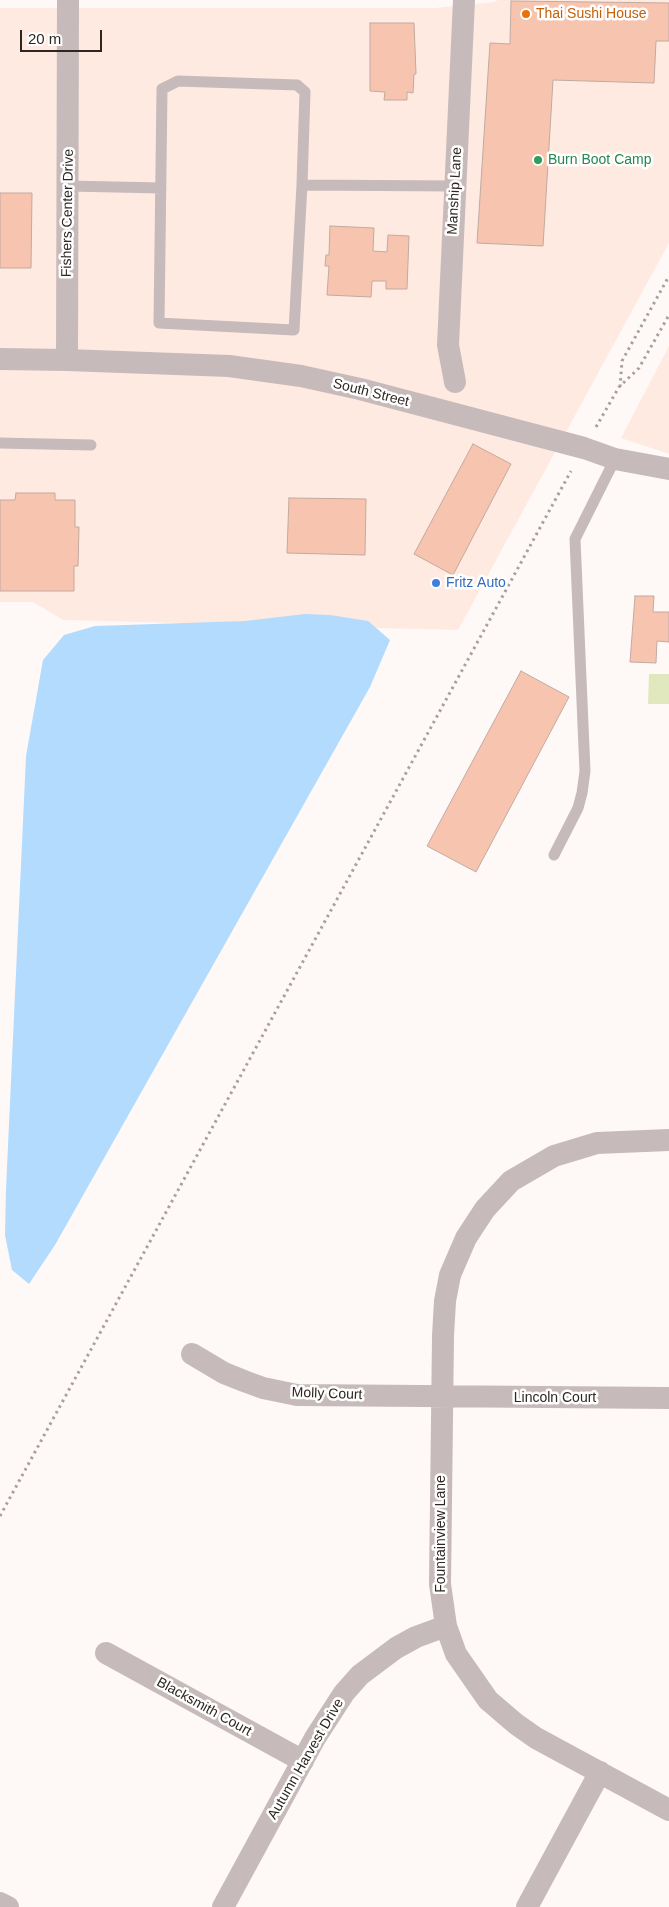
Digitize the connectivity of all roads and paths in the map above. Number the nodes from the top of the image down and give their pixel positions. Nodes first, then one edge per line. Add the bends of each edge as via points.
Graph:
1 (68, 0) edge
2 (464, 0) edge
3 (302, 184) junction
4 (68, 186) junction
5 (455, 186) junction
6 (161, 188) junction
7 (669, 276) edge
8 (669, 314) edge
9 (0, 359) edge
10 (66, 360) junction
11 (455, 382) dead end
12 (620, 388) junction
13 (595, 429) dead end
14 (0, 443) edge
15 (91, 445) dead end
16 (615, 459) junction
17 (669, 469) edge
18 (569, 474) dead end
19 (554, 855) dead end
20 (669, 1140) edge
21 (192, 1354) dead end
22 (441, 1396) junction
23 (669, 1398) edge
24 (0, 1516) edge
25 (446, 1626) junction
26 (106, 1653) dead end
27 (303, 1761) junction
28 (600, 1772) junction
29 (669, 1810) edge
30 (0, 1903) edge
31 (8, 1907) edge
32 (223, 1907) edge
33 (527, 1907) edge

1 - 4 street, Fishers Center Drive
2 - 5 street, Manship Lane
3 - 5 lane
3 - 6 lane via 305,92 297,85 178,81 162,89
3 - 6 lane via 294,330 159,323
4 - 6 lane
4 - 10 street, Fishers Center Drive
5 - 11 street, Manship Lane via 448,345
7 - 12 path via 622,361
8 - 12 path via 639,368
9 - 10 street
10 - 16 street, South Street via 261,369 370,392
12 - 13 path
14 - 15 lane
16 - 17 street, South Street
16 - 19 lane via 574,539 585,771 578,808
18 - 24 path
20 - 22 street, Fountainview Lane via 597,1143 554,1156 511,1181 485,1209 466,1238 450,1275 445,1301
21 - 22 street, Molly Court via 244,1381 297,1395
22 - 23 street, Lincoln Court
22 - 25 street, Fountainview Lane via 440,1584
25 - 27 street, Autumn Harvest Drive via 396,1648 360,1676 344,1693
25 - 28 street, Fountainview Lane via 456,1654 488,1700 536,1738
26 - 27 street, Blacksmith Court
27 - 32 street, Autumn Harvest Drive
28 - 29 street, Fountainview Lane
28 - 33 street
30 - 31 street

